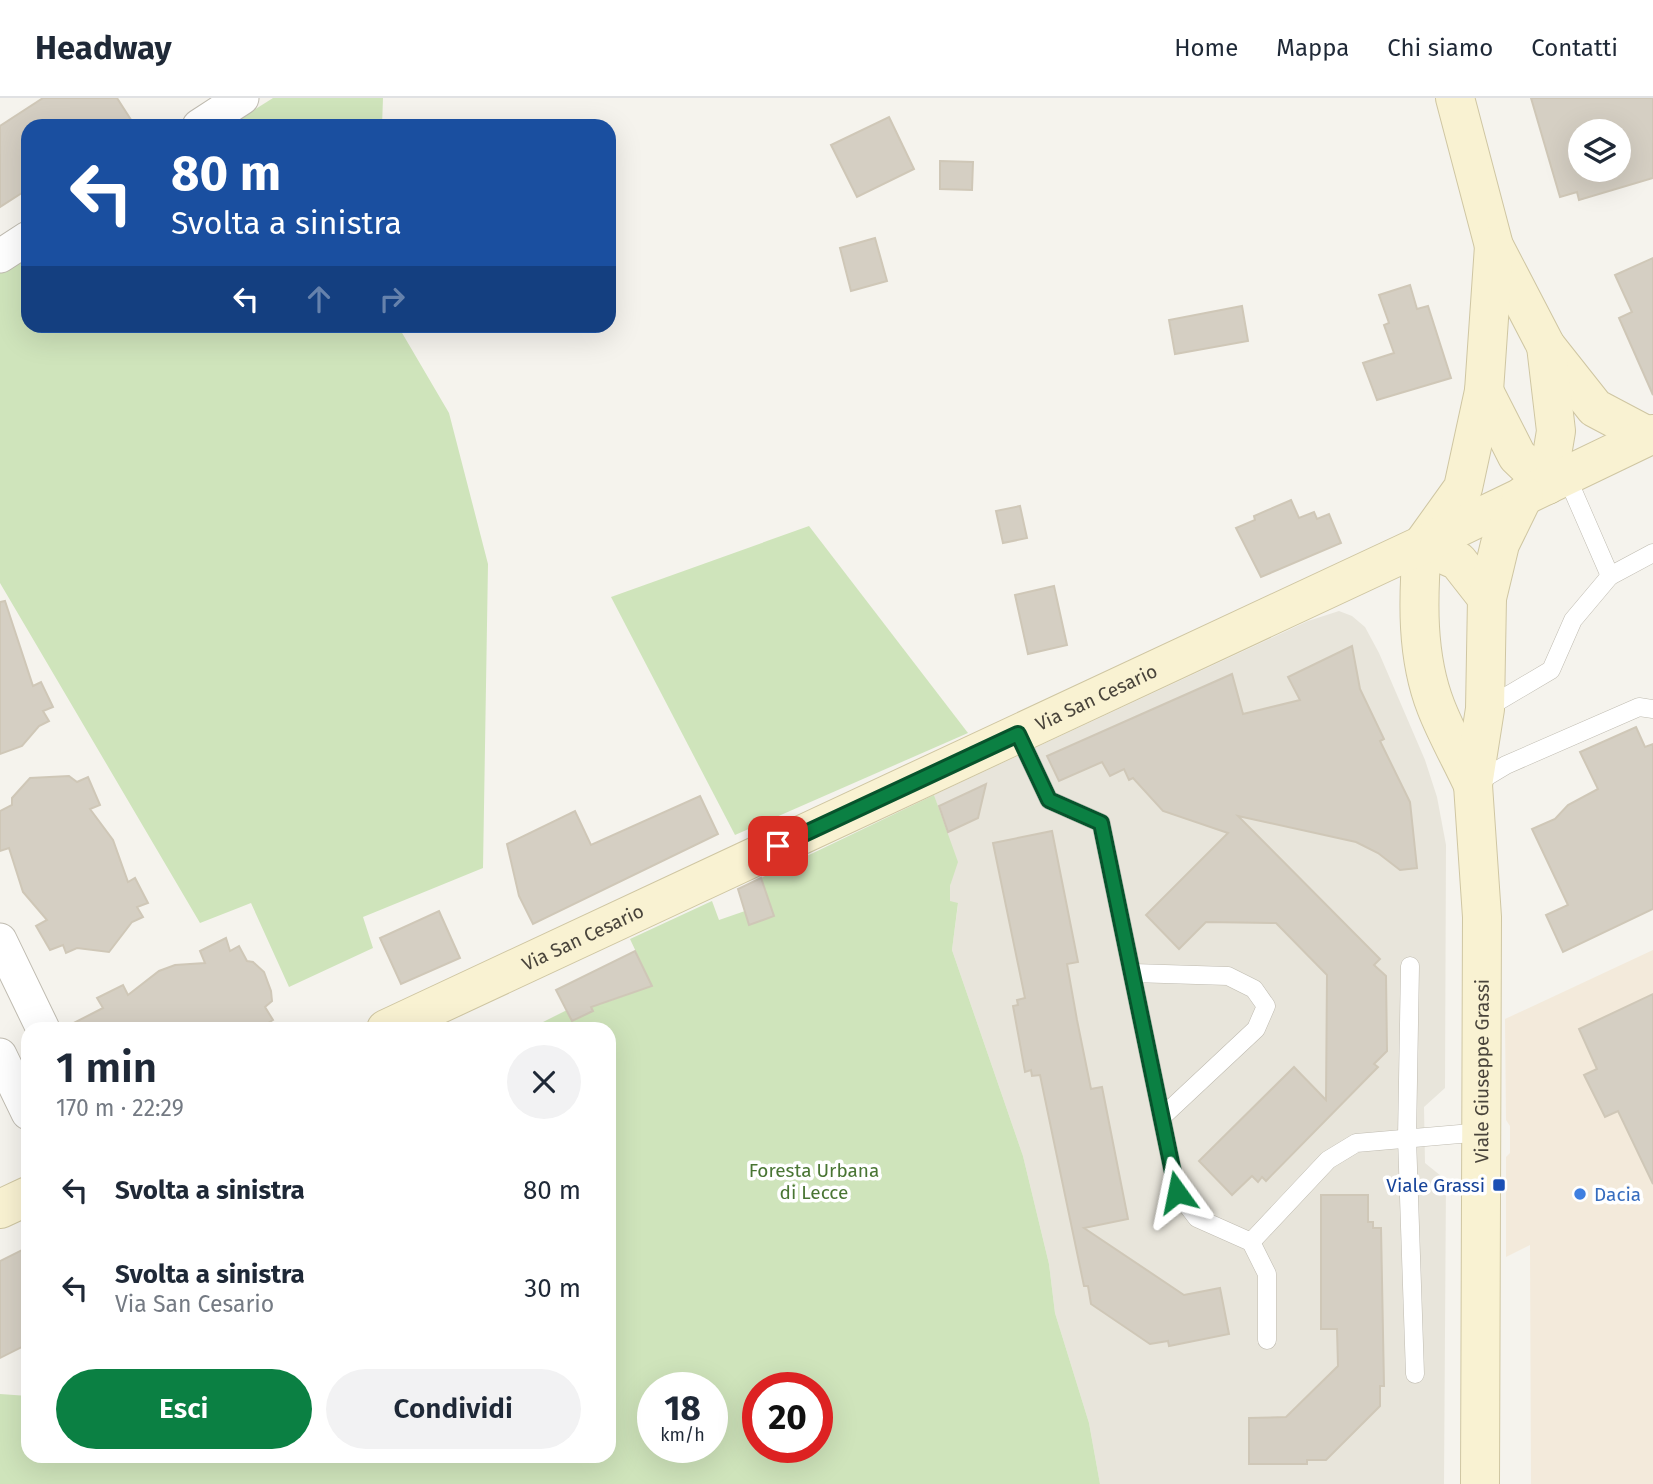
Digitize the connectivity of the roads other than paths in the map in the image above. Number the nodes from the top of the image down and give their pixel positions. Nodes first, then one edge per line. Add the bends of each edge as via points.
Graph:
1 (242, 98) edge
2 (1455, 98) edge
3 (210, 119) edge
4 (21, 242) edge
5 (1494, 246) junction
6 (0, 256) edge
7 (1546, 346) junction
8 (1484, 391) junction
9 (1651, 435) edge
10 (1546, 485) junction
11 (1422, 545) junction
12 (1653, 553) edge
13 (1610, 576) junction
14 (1487, 597) junction
15 (1485, 709) junction
16 (1653, 709) edge
17 (1018, 734) junction
18 (1473, 785) junction
19 (0, 940) edge
20 (1410, 967) dead end
21 (1133, 973) junction
22 (40, 1022) edge
23 (401, 1022) edge
24 (0, 1055) edge
25 (21, 1098) edge
26 (1162, 1118) junction
27 (1483, 1132) junction
28 (1407, 1138) junction
29 (21, 1199) edge
30 (0, 1209) edge
31 (1251, 1242) junction
32 (1266, 1340) dead end
33 (1415, 1374) dead end
34 (1480, 1484) edge

1 - 3 street
2 - 5 main road
4 - 6 street
5 - 7 main road
5 - 8 main road
7 - 9 main road via 1595,408
7 - 10 main road, Viale Giuseppe Grassi via 1556,431
8 - 10 main road via 1517,456
8 - 11 main road via 1463,488
9 - 10 main road, Via San Cesario
10 - 11 main road, Via San Cesario
10 - 13 lane
10 - 14 main road, Viale Giuseppe Grassi via 1500,544
11 - 14 main road via 1458,561
11 - 17 main road, Via San Cesario
11 - 18 main road, Viale Giuseppe Grassi via 1422,648 1435,705
12 - 13 lane
13 - 15 lane via 1573,620 1551,670
14 - 15 main road, Viale Giuseppe Grassi
15 - 18 main road, Viale Giuseppe Grassi
16 - 18 lane via 1639,707 1506,765
17 - 21 lane via 1049,800 1101,823
17 - 23 main road, Via San Cesario
18 - 27 main road, Viale Giuseppe Grassi via 1482,917
19 - 22 street
20 - 28 lane
21 - 26 lane
21 - 26 lane via 1228,976 1254,989 1266,1006 1256,1029
24 - 25 street
26 - 31 lane via 1177,1192 1197,1218
27 - 28 lane
27 - 34 main road, Viale Giuseppe Grassi
28 - 31 lane via 1356,1143 1328,1160
28 - 33 lane
29 - 30 main road
31 - 32 lane via 1267,1273

